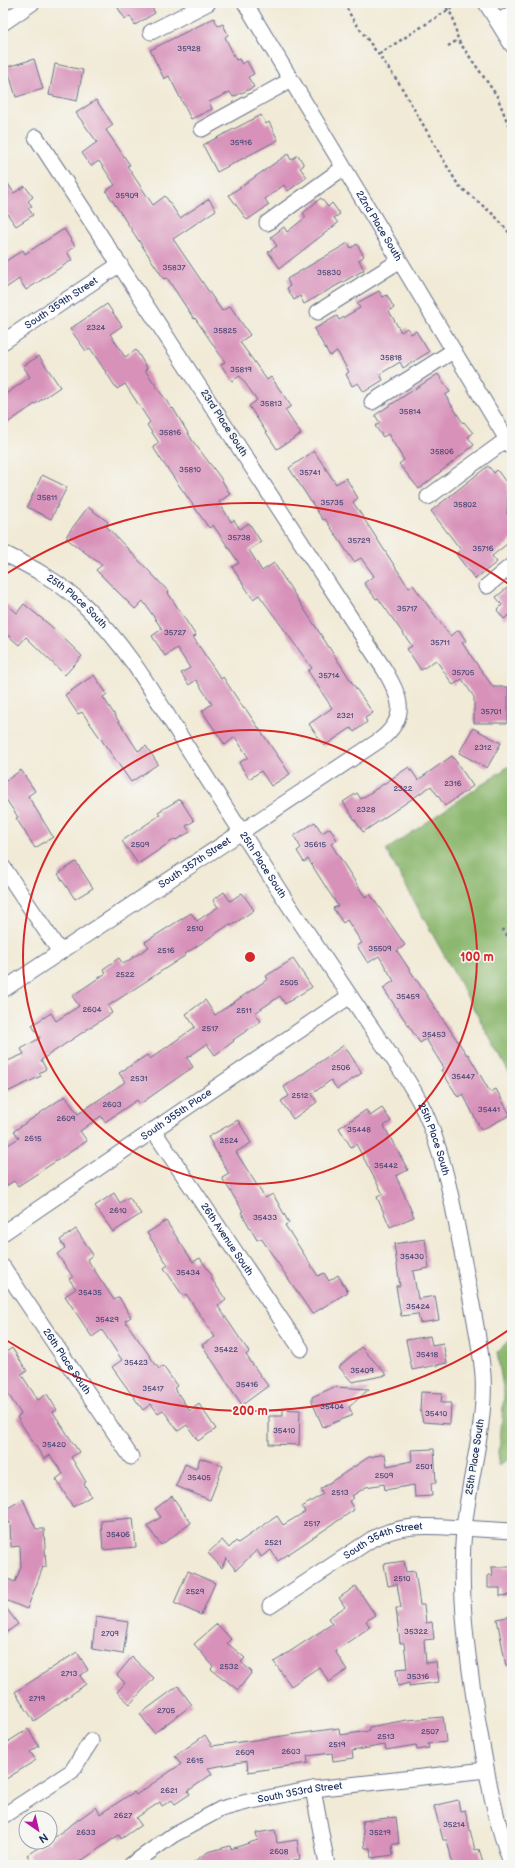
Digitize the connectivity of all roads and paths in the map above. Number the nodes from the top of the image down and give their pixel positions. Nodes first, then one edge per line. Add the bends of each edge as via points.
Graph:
1 (32, 3) edge
2 (208, 3) edge
3 (245, 3) edge
4 (344, 3) edge
5 (443, 3) edge
6 (458, 3) edge
7 (486, 3) edge
8 (448, 9) junction
9 (512, 13) edge
10 (498, 22) junction
11 (3, 23) edge
12 (151, 32) dead end
13 (458, 40) junction
14 (512, 45) edge
15 (448, 46) dead end
16 (379, 54) junction
17 (291, 80) junction
18 (202, 128) dead end
19 (512, 134) edge
20 (36, 136) dead end
21 (343, 168) junction
22 (267, 223) dead end
23 (512, 236) edge
24 (399, 261) junction
25 (120, 264) junction
26 (318, 312) dead end
27 (3, 342) edge
28 (453, 351) junction
29 (372, 402) dead end
30 (509, 444) edge
31 (428, 497) dead end
32 (3, 553) edge
33 (512, 565) edge
34 (487, 586) dead end
35 (399, 714) joint
36 (240, 832) junction
37 (3, 866) edge
38 (502, 929) dead end
39 (512, 941) edge
40 (60, 952) junction
41 (3, 990) edge
42 (350, 996) junction
43 (153, 1130) junction
44 (3, 1233) edge
45 (3, 1267) edge
46 (301, 1349) dead end
47 (131, 1457) dead end
48 (464, 1528) junction
49 (512, 1530) edge
50 (270, 1606) dead end
51 (91, 1741) dead end
52 (486, 1770) junction
53 (313, 1789) junction
54 (3, 1816) edge
55 (131, 1865) edge
56 (327, 1865) edge
57 (512, 1865) edge

1 - 11 street
2 - 12 street
3 - 17 street, 22nd Place South
4 - 16 path
5 - 8 path
6 - 8 path
7 - 10 street
8 - 13 path via 453,17
8 - 16 path
9 - 10 street
10 - 14 street
13 - 15 path
13 - 19 path via 497,96
16 - 23 path via 399,83 458,186 495,216
17 - 18 street
17 - 21 street, 22nd Place South
20 - 25 street, 23rd Place South
21 - 22 street
21 - 24 street, 22nd Place South
24 - 26 street
24 - 28 street, 22nd Place South
25 - 27 street, South 359th Street
25 - 35 street, 23rd Place South via 384,670 397,693
28 - 29 street
28 - 30 street, 22nd Place South
30 - 31 street
32 - 36 street, 25th Place South via 61,585 104,627 147,684
33 - 34 street
35 - 36 street, South 357th Street via 393,728 380,740
36 - 40 street, South 357th Street
36 - 42 street, 25th Place South
37 - 40 street
38 - 39 path
40 - 41 street, South 357th Street
42 - 43 street, South 355th Place
42 - 48 street, 25th Place South via 402,1072 428,1117 441,1158 460,1243 483,1374 480,1427
43 - 44 street, South 355th Place
43 - 46 street, 26th Avenue South
45 - 47 street, 26th Place South
48 - 49 street, South 354th Street
48 - 50 street, South 354th Street via 425,1525 389,1531
48 - 52 street, 25th Place South via 463,1606
51 - 54 street via 72,1770
52 - 53 street, South 353rd Street
52 - 57 street, 25th Place South
53 - 55 street, South 353rd Street via 221,1809 173,1835
53 - 56 street

